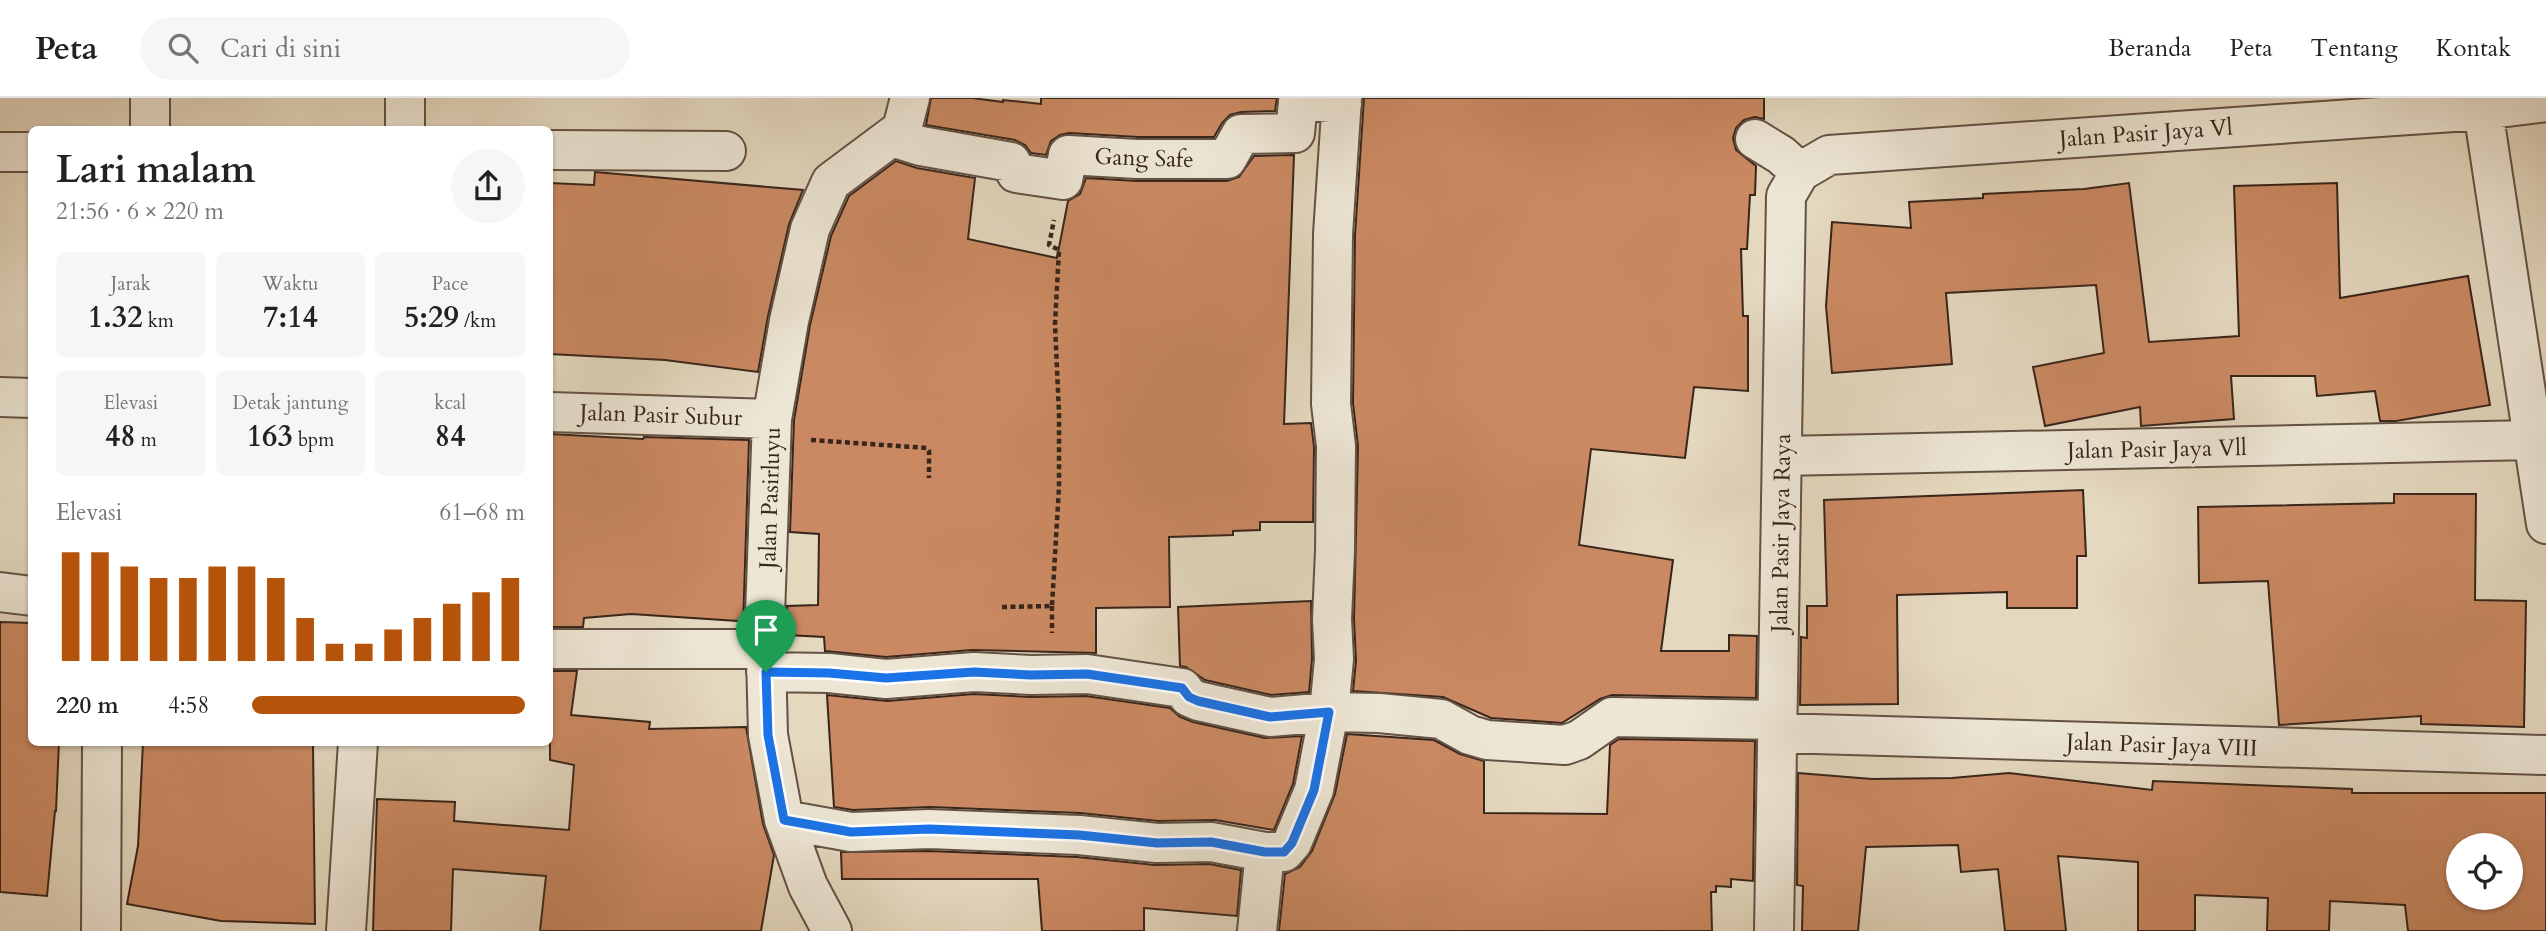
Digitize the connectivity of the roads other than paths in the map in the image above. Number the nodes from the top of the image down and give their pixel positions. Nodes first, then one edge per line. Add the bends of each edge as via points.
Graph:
1 (150, 98) edge
2 (405, 98) edge
3 (910, 98) edge
4 (1342, 101) edge
5 (2546, 102) edge
6 (2483, 110) junction
7 (150, 126) edge
8 (405, 126) edge
9 (892, 137) junction
10 (1755, 139) dead end
11 (553, 150) edge
12 (726, 151) dead end
13 (0, 152) edge
14 (28, 152) edge
15 (1814, 164) junction
16 (0, 397) edge
17 (28, 398) edge
18 (553, 412) edge
19 (772, 428) junction
20 (2532, 440) junction
21 (1782, 456) junction
22 (2546, 524) edge
23 (0, 592) edge
24 (28, 596) edge
25 (553, 649) edge
26 (766, 660) junction
27 (1329, 712) junction
28 (1777, 727) junction
29 (102, 746) edge
30 (358, 746) edge
31 (2546, 755) edge
32 (784, 820) junction
33 (1265, 852) junction
34 (101, 931) edge
35 (346, 931) edge
36 (832, 931) edge
37 (1257, 931) edge
38 (1774, 931) edge

1 - 7 street
2 - 8 street
3 - 9 street, Jalan Pasirluyu via 902,129
4 - 9 street, Gang Safe via 1301,100 1295,133 1241,134 1227,159 1068,155 1063,180 1016,173 1011,162
4 - 27 street via 1333,234 1331,404 1336,446 1334,659
5 - 6 street, Jalan Pasir Jaya Vl
6 - 15 street, Jalan Pasir Jaya Vl
6 - 20 street
9 - 19 street, Jalan Pasirluyu via 831,182 810,229
10 - 15 street via 1781,155
11 - 12 street
13 - 14 street
15 - 21 street, Jalan Pasir Jaya Raya via 1786,195
16 - 17 street
18 - 19 street, Jalan Pasir Subur
19 - 26 street, Jalan Pasirluyu
20 - 21 street, Jalan Pasir Jaya Vll
20 - 22 street
21 - 28 street, Jalan Pasir Jaya Raya
23 - 24 street
25 - 26 street, Jalan Pasir Jaya VIII
26 - 27 street, Jalan Pasir Jaya VIII via 829,673 886,678 974,672 1087,674 1182,688 1198,701 1270,717
26 - 32 street, Jalan Pasirluyu via 768,735
27 - 28 street, Jalan Pasir Jaya VIII via 1441,719 1487,740 1565,745 1612,717
27 - 33 street via 1314,790 1292,843 1284,852
28 - 31 street, Jalan Pasir Jaya VIII
28 - 38 street, Jalan Pasir Jaya Raya
29 - 34 street
30 - 35 street
32 - 33 street via 851,832 929,829 1079,835 1157,843 1211,842
32 - 36 street, Jalan Pasirluyu via 808,886
33 - 37 street

